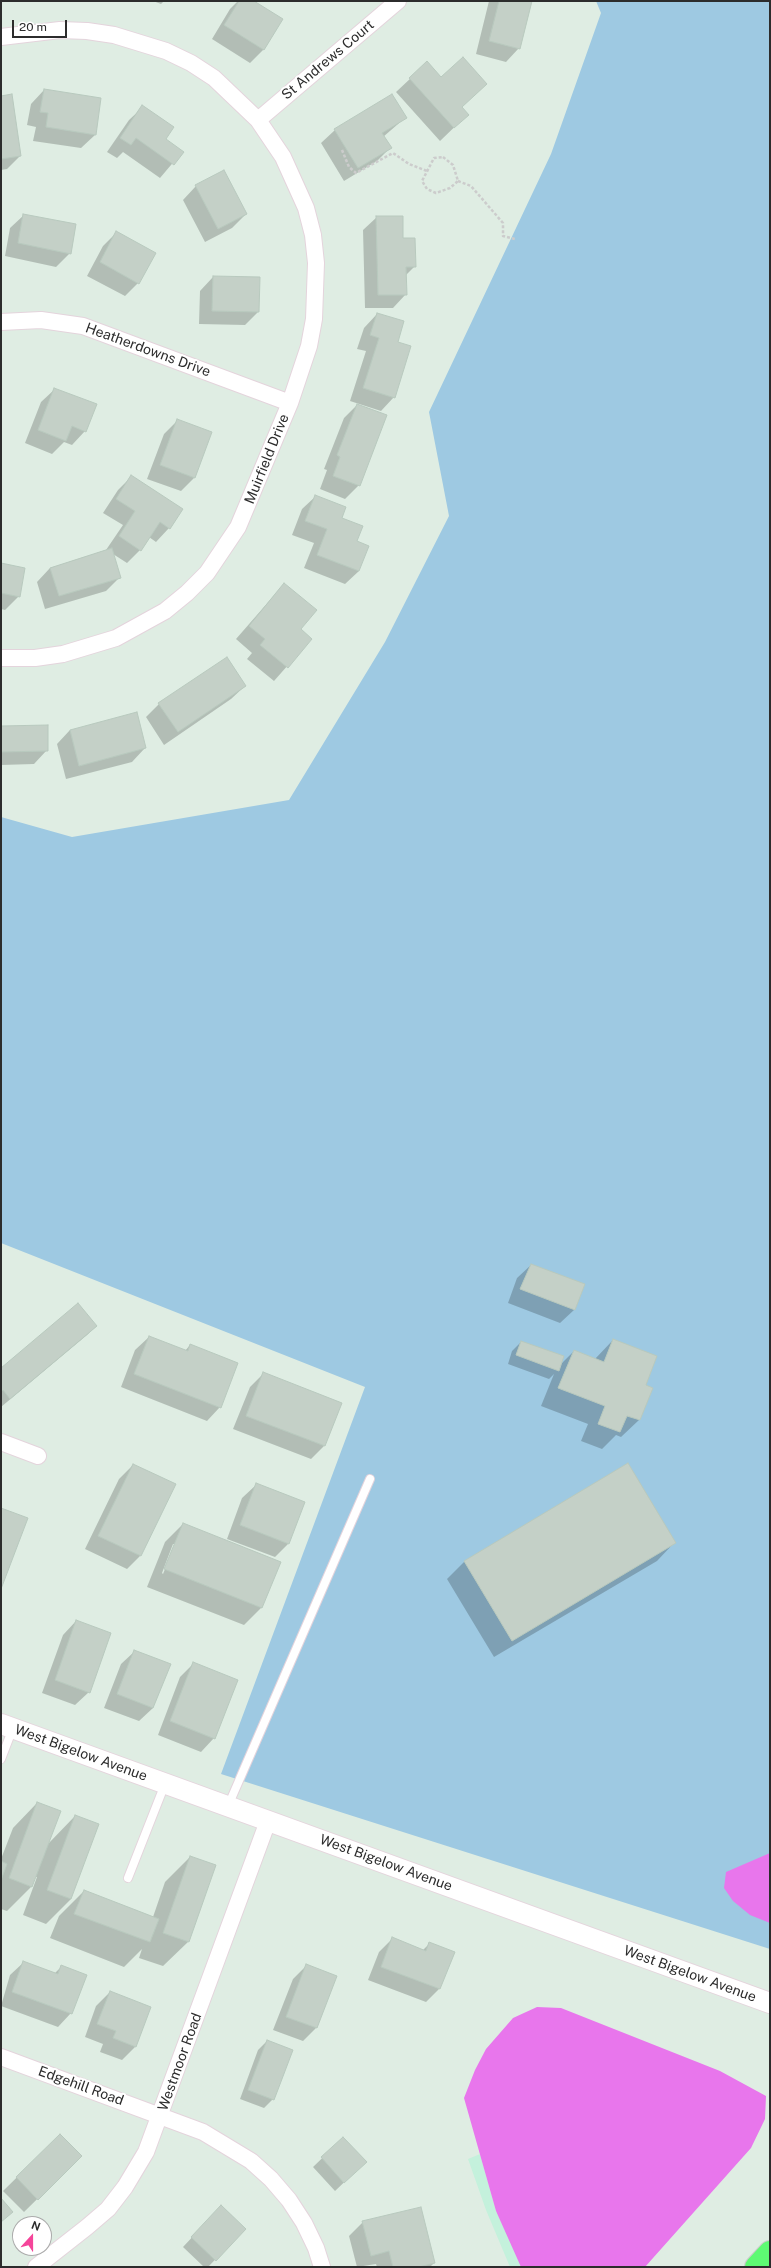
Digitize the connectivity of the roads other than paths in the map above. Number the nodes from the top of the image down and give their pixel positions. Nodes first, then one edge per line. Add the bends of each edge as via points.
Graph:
1 (398, 1) edge
2 (1, 37) edge
3 (258, 120) junction
4 (1, 322) edge
5 (290, 403) junction
6 (1, 658) edge
7 (1, 1442) edge
8 (38, 1456) dead end
9 (370, 1479) dead end
10 (7, 1726) edge
11 (1, 1759) edge
12 (165, 1783) junction
13 (228, 1806) junction
14 (268, 1821) junction
15 (128, 1878) dead end
16 (770, 2003) edge
17 (1, 2057) edge
18 (161, 2115) junction
19 (770, 2252) edge
20 (36, 2267) edge
21 (322, 2267) edge
22 (756, 2267) edge

1 - 3 street, St Andrews Court
2 - 3 street, Muirfield Drive via 40,31 88,31 141,42 191,63 214,78
3 - 5 street, Muirfield Drive via 296,182 313,235 316,263 314,319 309,346
4 - 5 street, Heatherdowns Drive via 41,320 83,326
5 - 6 street, Muirfield Drive via 238,527 207,573 187,593 141,626 110,640 62,654 35,658
7 - 8 street
9 - 13 lane
10 - 11 lane
10 - 12 street, West Bigelow Avenue
12 - 13 street, West Bigelow Avenue
12 - 15 lane
13 - 14 street, West Bigelow Avenue
14 - 16 street, West Bigelow Avenue
14 - 18 street, Westmoor Road
17 - 18 street, Edgehill Road
18 - 20 street, Westmoor Road via 146,2152 108,2209
18 - 21 street, Edgehill Road via 216,2138 251,2160 289,2200 304,2223
19 - 22 highway

